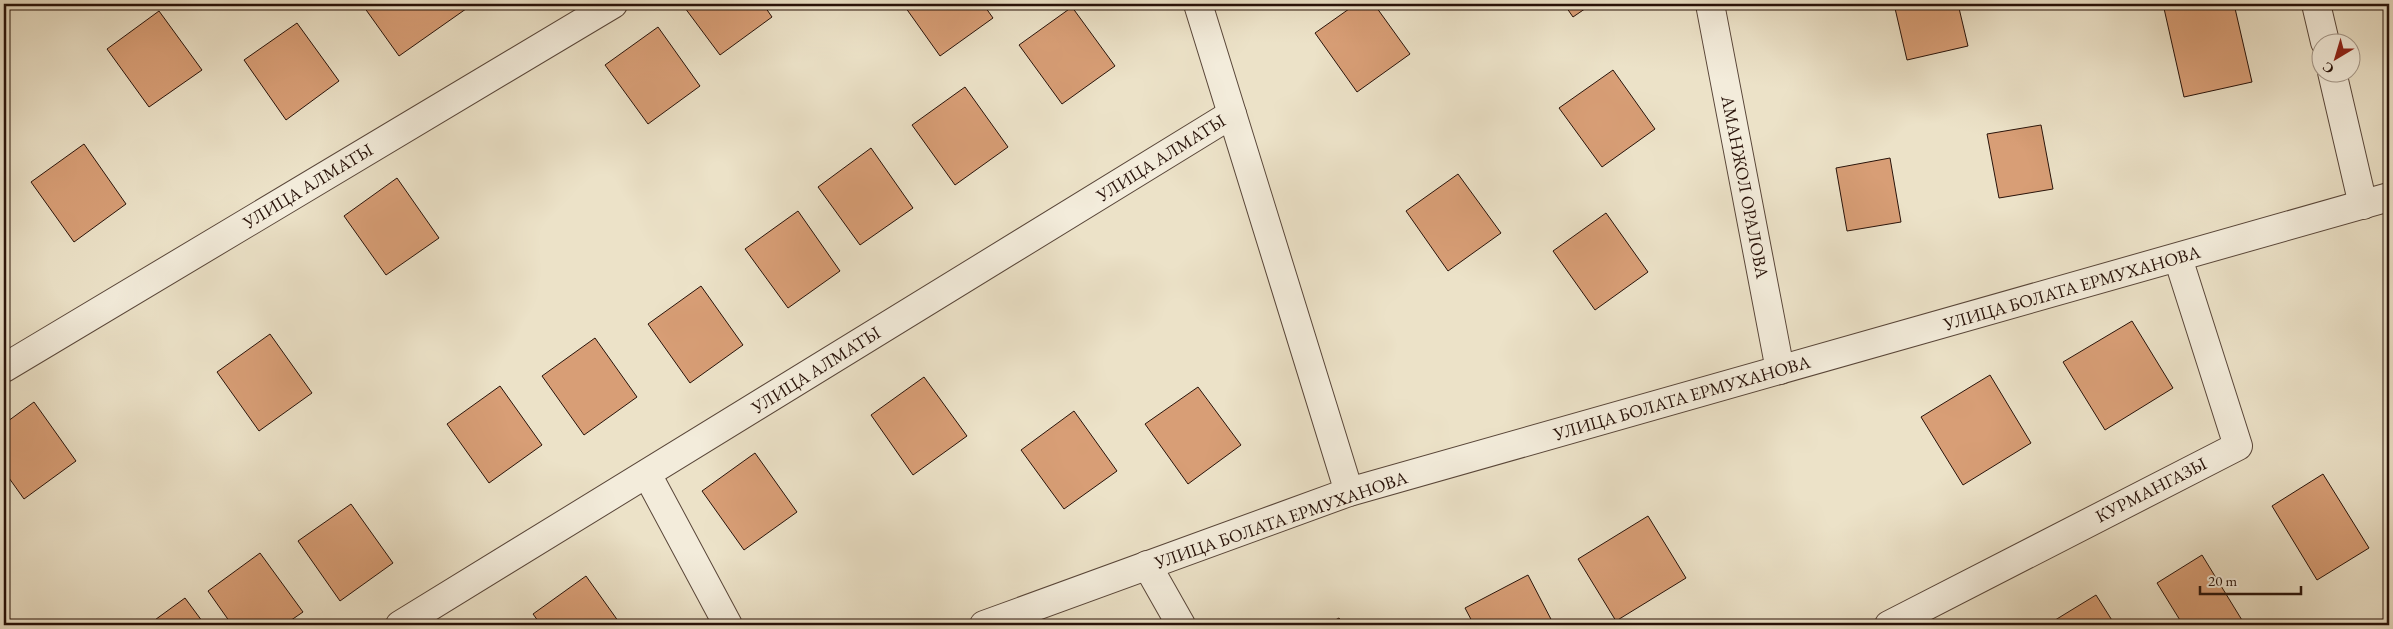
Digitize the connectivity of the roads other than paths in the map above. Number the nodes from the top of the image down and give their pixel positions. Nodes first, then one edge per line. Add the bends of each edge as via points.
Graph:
1 (612, 4) edge
2 (1198, 4) edge
3 (1710, 4) edge
4 (2316, 4) edge
5 (2323, 32) edge
6 (2334, 82) edge
7 (1232, 114) junction
8 (2389, 197) edge
9 (2363, 205) junction
10 (2178, 258) junction
11 (4, 368) edge
12 (1780, 370) junction
13 (647, 474) junction
14 (1349, 492) junction
15 (1148, 566) junction
16 (400, 625) edge
17 (728, 625) edge
18 (984, 625) edge
19 (1181, 625) edge
20 (1889, 625) edge

1 - 11 street, УЛИЦА АЛМАТЫ
2 - 7 street
3 - 12 street, АМАНЖОЛ ОРАЛОВА
4 - 5 street
6 - 9 street
7 - 13 street, УЛИЦА АЛМАТЫ
7 - 14 street
8 - 9 street, УЛИЦА БОЛАТА ЕРМУХАНОВА
9 - 10 street, УЛИЦА БОЛАТА ЕРМУХАНОВА
10 - 12 street, УЛИЦА БОЛАТА ЕРМУХАНОВА
10 - 20 street, КУРМАНГАЗЫ via 2238,446
12 - 14 street, УЛИЦА БОЛАТА ЕРМУХАНОВА
13 - 16 street, УЛИЦА АЛМАТЫ
13 - 17 street
14 - 15 street, УЛИЦА БОЛАТА ЕРМУХАНОВА
15 - 18 street, УЛИЦА БОЛАТА ЕРМУХАНОВА
15 - 19 street

